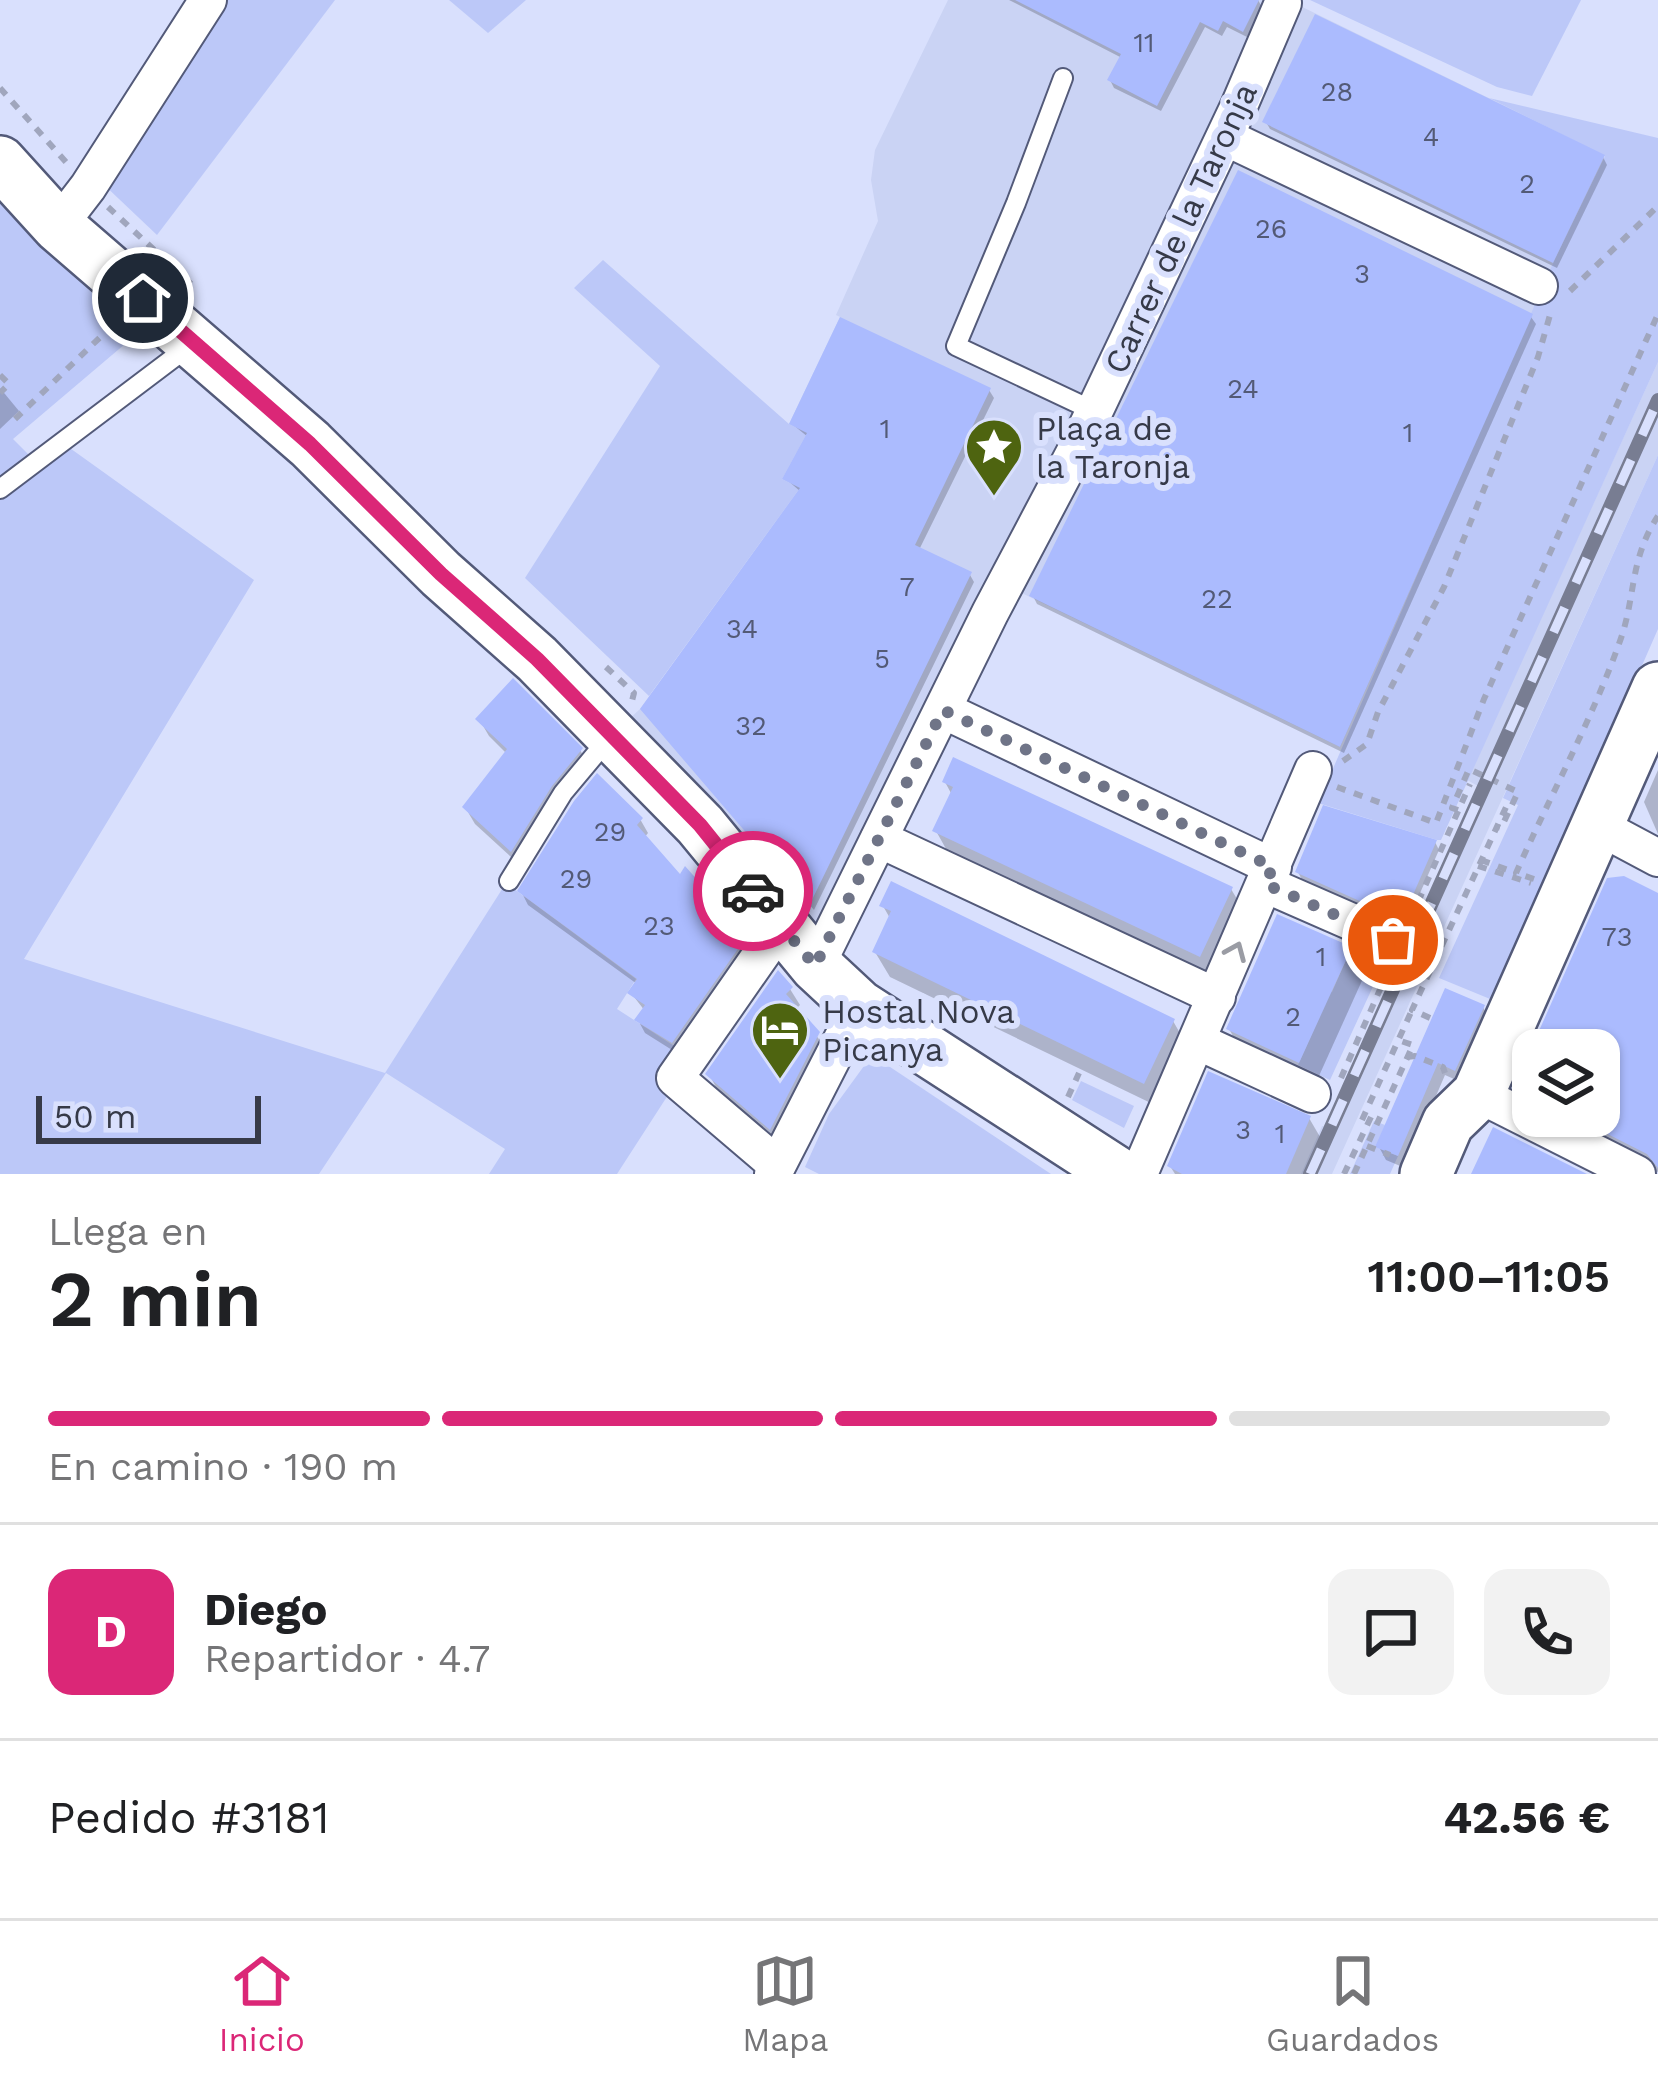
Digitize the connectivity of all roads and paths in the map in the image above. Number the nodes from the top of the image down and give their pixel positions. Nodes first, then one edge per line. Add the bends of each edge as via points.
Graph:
1 (208, 0) edge
2 (1283, 2) edge
3 (1063, 78) dead end
4 (0, 88) edge
5 (1225, 136) junction
6 (0, 162) edge
7 (77, 174) dead end
8 (1658, 206) edge
9 (58, 226) junction
10 (1539, 286) dead end
11 (1658, 314) edge
12 (116, 322) dead end
13 (194, 343) junction
14 (0, 374) edge
15 (0, 393) edge
16 (1094, 411) junction
17 (15, 419) dead end
18 (0, 489) edge
19 (1658, 516) edge
20 (1658, 688) edge
21 (943, 710) junction
22 (611, 736) junction
23 (1324, 780) junction
24 (1507, 805) dead end
25 (1458, 810) dead end
26 (1497, 826) junction
27 (1598, 826) junction
28 (879, 839) junction
29 (1658, 858) edge
30 (1480, 863) junction
31 (1516, 873) junction
32 (1269, 876) junction
33 (509, 881) dead end
34 (781, 926) junction
35 (1393, 940) dead end
36 (815, 966) junction
37 (1217, 997) junction
38 (859, 1006) junction
39 (1412, 1010) junction
40 (1430, 1018) dead end
41 (1398, 1040) junction
42 (1197, 1041) junction
43 (1407, 1057) junction
44 (1079, 1073) dead end
45 (1462, 1086) junction
46 (1312, 1094) dead end
47 (1066, 1100) dead end
48 (1367, 1146) junction
49 (1413, 1166) edge
50 (775, 1170) edge
51 (1119, 1174) edge
52 (1139, 1174) edge
53 (1344, 1174) edge
54 (1354, 1174) edge
55 (1637, 1174) edge

1 - 9 street
2 - 5 street, Carrer de la Taronja
3 - 16 lane via 956,346
4 - 7 path
5 - 10 street
5 - 16 street, Carrer de la Taronja
6 - 9 street
8 - 23 path via 1550,316 1444,587 1367,744
9 - 13 street
11 - 23 path via 1436,823
12 - 17 path
13 - 18 lane
13 - 22 street via 310,444
14 - 15 path via 9,384
16 - 21 street, Carrer de la Taronja
19 - 31 path via 1631,580 1621,641
20 - 27 street
21 - 28 street, Carrer de la Taronja
21 - 32 street
22 - 33 lane via 563,793
22 - 34 street via 700,825
23 - 32 street
24 - 26 path
25 - 26 path via 1452,808 1469,770 1518,792
26 - 30 path
27 - 29 street
27 - 45 street
28 - 36 street, Carrer de la Taronja
28 - 37 street
30 - 31 path
30 - 31 path via 1543,882
30 - 39 path
32 - 35 street
37 -> 32 street
34 - 36 street
34 - 50 street via 675,1078
36 - 38 street
37 - 42 street
38 - 50 street
38 - 51 street
39 - 40 path
39 - 41 path
41 - 43 path via 1413,1045
41 - 53 path
42 - 46 street
42 - 52 street
43 - 45 path via 1443,1067
43 - 48 path
44 - 47 path
45 - 49 street via 1448,1123
45 - 55 street
48 - 49 path
48 - 54 path

